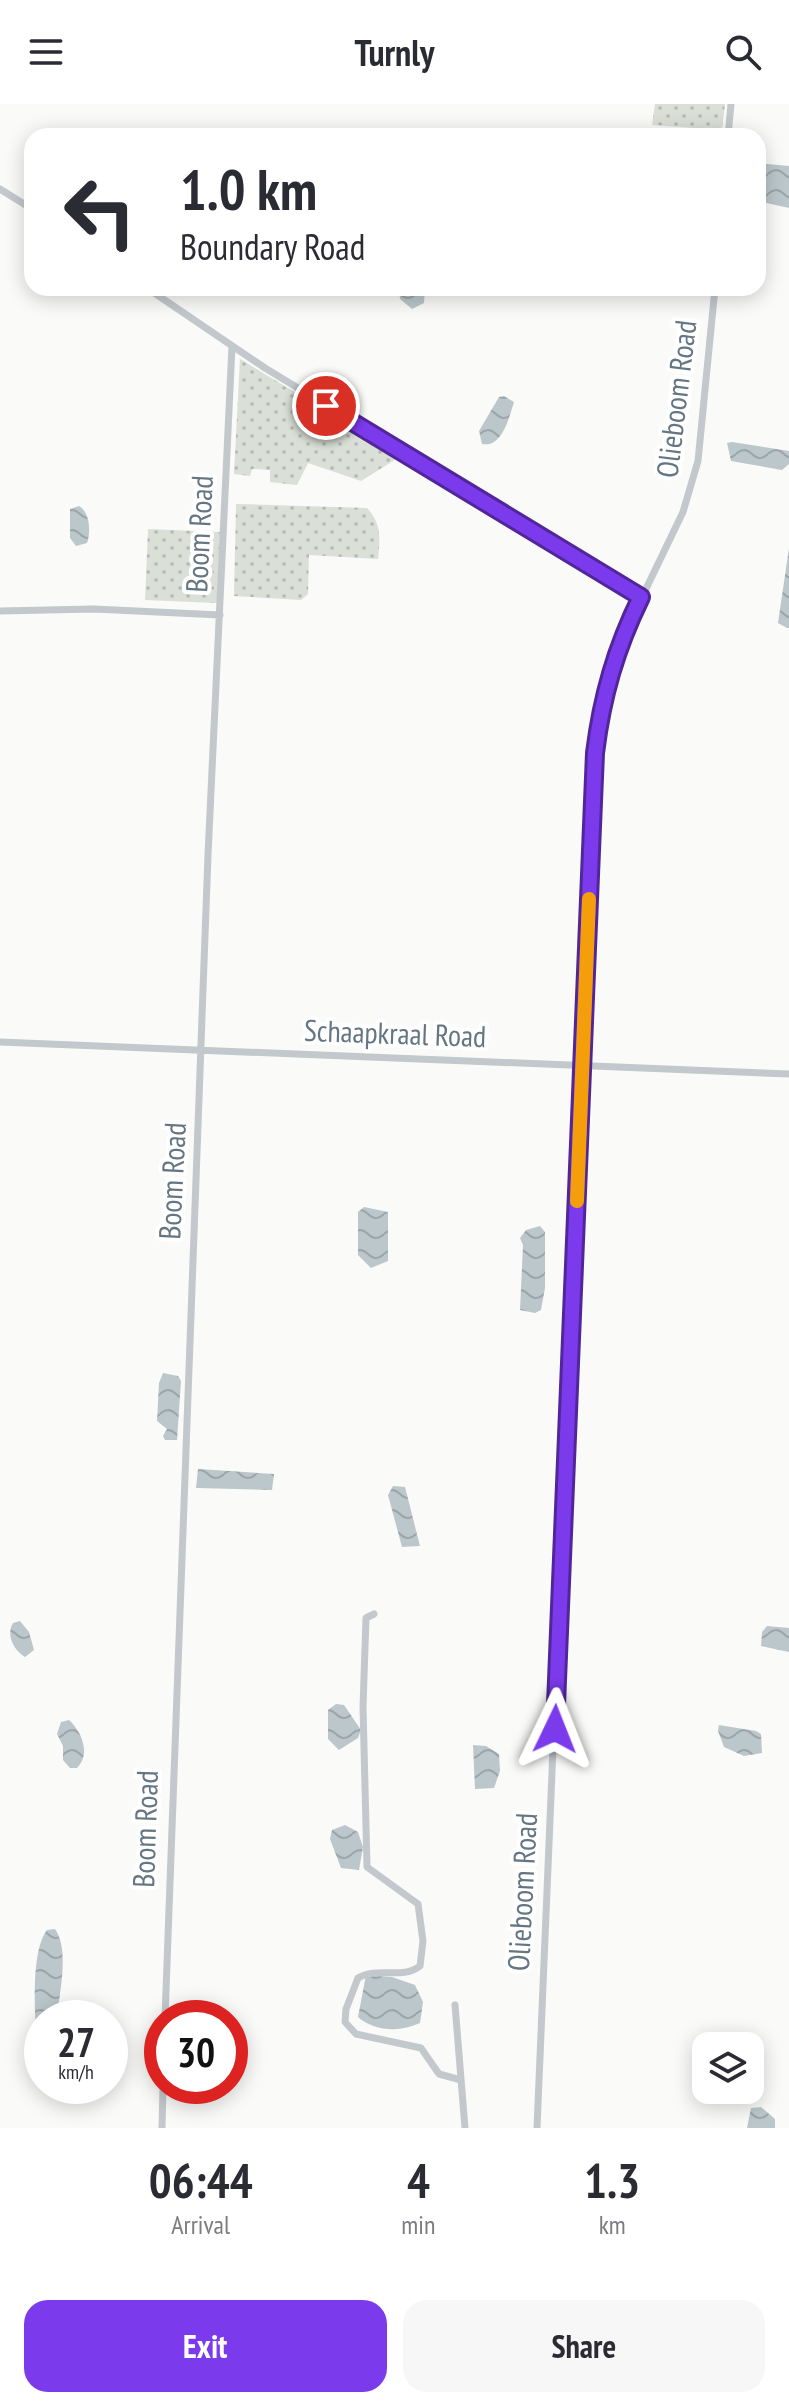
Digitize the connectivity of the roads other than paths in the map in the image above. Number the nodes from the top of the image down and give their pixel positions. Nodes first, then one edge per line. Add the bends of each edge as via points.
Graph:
1 (731, 104) edge
2 (729, 128) edge
3 (0, 189) edge
4 (24, 204) edge
5 (159, 296) edge
6 (714, 296) edge
7 (232, 346) junction
8 (641, 597) junction
9 (0, 611) edge
10 (220, 615) junction
11 (0, 1042) edge
12 (202, 1050) junction
13 (583, 1066) junction
14 (789, 1074) edge
15 (374, 1614) dead end
16 (166, 2000) edge
17 (455, 2005) dead end
18 (461, 2080) junction
19 (163, 2104) edge
20 (162, 2128) edge
21 (465, 2128) edge
22 (537, 2128) edge

1 - 2 street
3 - 4 street
5 - 7 street
6 - 8 street, Olieboom Road via 698,461 683,512
7 - 8 street
7 - 10 street, Boom Road
8 - 13 street, Olieboom Road via 618,647 600,711
9 - 10 street
10 - 12 street, Boom Road
11 - 12 street, Schaapkraal Road
12 - 13 street, Schaapkraal Road
12 - 16 street, Boom Road
13 - 14 street, Schaapkraal Road
13 - 22 street, Olieboom Road
15 - 18 street via 366,1618 363,1707 367,1867 418,1904 424,1951 420,1966 410,1972 358,1978 345,2022 356,2034 421,2048 439,2074
17 - 18 street
18 - 21 street
19 - 20 street

